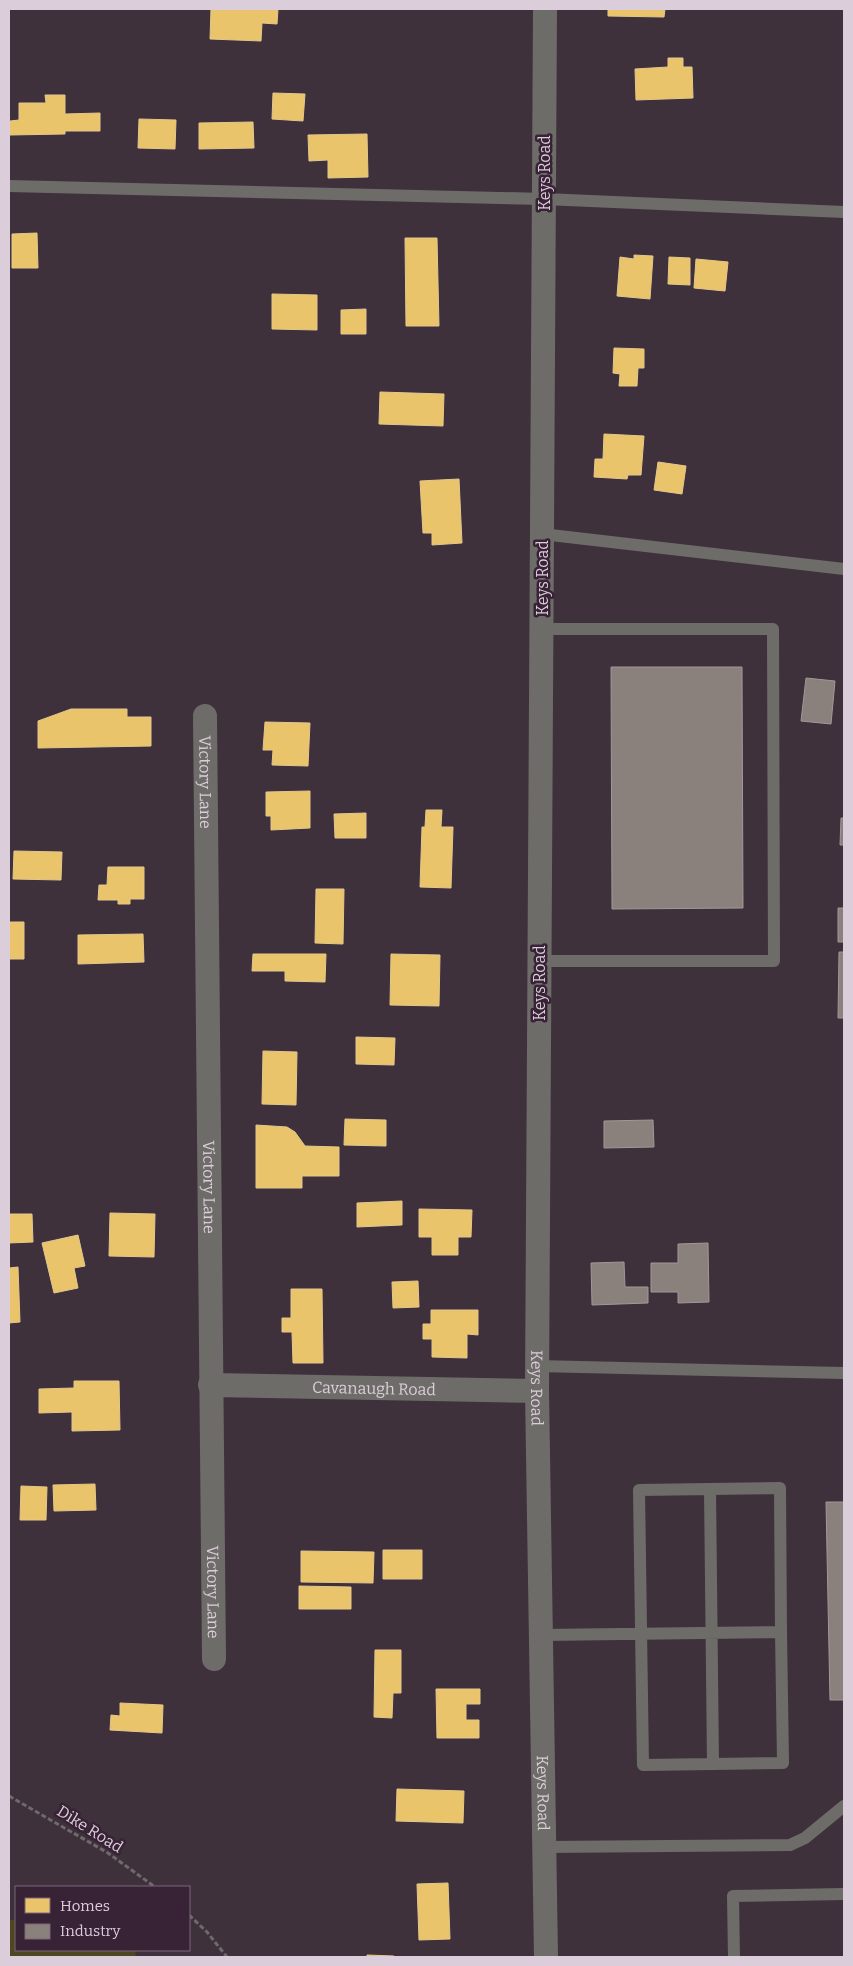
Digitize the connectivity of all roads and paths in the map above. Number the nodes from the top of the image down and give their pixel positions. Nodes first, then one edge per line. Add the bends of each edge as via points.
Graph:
1 (545, 9) edge
2 (9, 186) edge
3 (544, 199) junction
4 (844, 212) edge
5 (542, 534) junction
6 (844, 569) edge
7 (541, 629) junction
8 (205, 716) dead end
9 (539, 961) junction
10 (537, 1366) junction
11 (844, 1373) edge
12 (210, 1385) junction
13 (537, 1391) junction
14 (710, 1489) junction
15 (711, 1632) junction
16 (782, 1632) junction
17 (641, 1633) junction
18 (540, 1635) junction
19 (214, 1659) dead end
20 (713, 1764) junction
21 (9, 1796) edge
22 (844, 1806) edge
23 (544, 1847) junction
24 (154, 1886) edge
25 (844, 1894) edge
26 (190, 1916) edge
27 (227, 1957) edge
28 (546, 1957) edge
29 (734, 1957) edge

1 - 3 street, Keys Road
2 - 3 lane
3 - 4 lane
3 - 5 street, Keys Road
5 - 6 lane
5 - 7 street, Keys Road
7 - 9 street, Keys Road
7 - 9 lane via 772,629 774,961
8 - 12 street, Victory Lane
9 - 10 street, Keys Road
10 - 11 lane
10 - 13 street, Keys Road
12 - 13 street, Cavanaugh Road
12 - 19 street, Victory Lane
13 - 18 street, Keys Road
14 - 15 lane
14 - 16 lane via 780,1488
14 - 17 lane via 639,1490
15 - 16 lane
15 - 17 lane
15 - 20 lane
16 - 20 lane via 783,1763
17 - 18 lane
17 - 20 lane via 643,1765
18 - 23 street, Keys Road
21 - 24 path, Dike Road via 108,1853
22 - 23 lane via 805,1838 790,1845
23 - 28 street, Keys Road
25 - 29 lane via 734,1896
26 - 27 path

